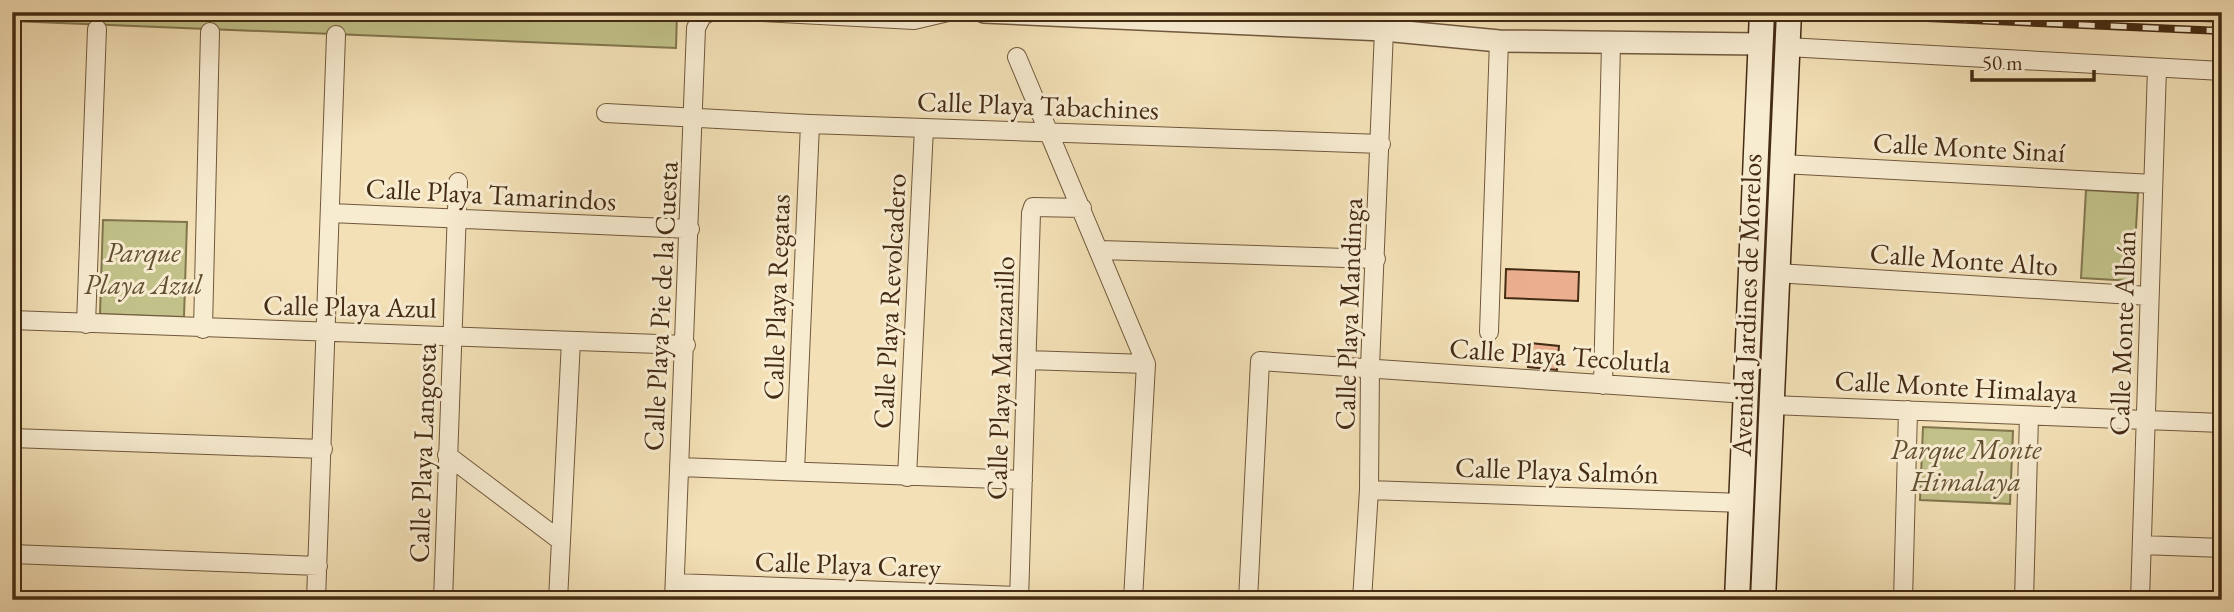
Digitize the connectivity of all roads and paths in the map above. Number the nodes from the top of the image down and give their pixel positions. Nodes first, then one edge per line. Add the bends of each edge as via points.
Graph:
1 (762, 12) edge
2 (948, 12) edge
3 (984, 12) edge
4 (1762, 12) edge
5 (1789, 12) edge
6 (706, 14) edge
7 (97, 29) dead end
8 (1384, 30) junction
9 (209, 32) dead end
10 (336, 35) dead end
11 (1499, 41) junction
12 (1611, 44) junction
13 (1760, 44) junction
14 (1787, 47) junction
15 (1017, 57) dead end
16 (2157, 68) junction
17 (2222, 71) edge
18 (606, 113) dead end
19 (694, 117) junction
20 (810, 124) junction
21 (924, 128) junction
22 (1049, 131) junction
23 (1381, 145) junction
24 (1782, 163) junction
25 (458, 182) dead end
26 (2153, 184) junction
27 (1082, 208) junction
28 (331, 213) junction
29 (456, 218) junction
30 (690, 229) junction
31 (1101, 250) junction
32 (1377, 259) junction
33 (1776, 273) junction
34 (2149, 296) junction
35 (12, 320) edge
36 (86, 324) junction
37 (203, 328) junction
38 (1489, 332) dead end
39 (326, 334) junction
40 (452, 335) junction
41 (1749, 337) junction
42 (1774, 338) junction
43 (571, 341) junction
44 (686, 345) junction
45 (1027, 360) junction
46 (1146, 364) junction
47 (1370, 368) junction
48 (1603, 386) junction
49 (1747, 394) junction
50 (1771, 405) junction
51 (1908, 410) junction
52 (2029, 416) junction
53 (2146, 421) junction
54 (2222, 423) edge
55 (12, 438) edge
56 (323, 449) junction
57 (447, 455) junction
58 (679, 467) junction
59 (795, 471) junction
60 (907, 477) junction
61 (1023, 480) junction
62 (1369, 490) junction
63 (1742, 503) junction
64 (561, 541) junction
65 (2142, 545) junction
66 (2222, 548) edge
67 (12, 554) edge
68 (318, 566) junction
69 (674, 591) edge
70 (1019, 598) edge
71 (316, 600) edge
72 (443, 600) edge
73 (558, 600) edge
74 (1133, 600) edge
75 (1248, 600) edge
76 (1362, 600) edge
77 (1737, 600) edge
78 (1763, 600) edge
79 (1903, 600) edge
80 (2024, 600) edge
81 (2140, 600) edge

1 - 2 street via 914,20
3 - 8 street
4 - 13 main road, Avenida Jardines de Morelos
5 - 14 main road, Avenida Jardines de Morelos
6 - 19 street, Calle Playa Pie de la Cuesta via 696,28
7 - 36 street
8 - 11 street
8 - 23 street, Calle Playa Mandinga
9 - 37 street
10 - 28 street
11 - 12 street
11 - 38 street
12 - 13 street
12 - 48 street
13 - 41 main road, Avenida Jardines de Morelos
14 - 16 street
14 - 24 main road, Avenida Jardines de Morelos
15 - 22 street
16 - 17 street
16 - 26 street, Calle Monte Albán
18 - 19 street, Calle Playa Tabachines
19 - 20 street, Calle Playa Tabachines
19 - 30 street, Calle Playa Pie de la Cuesta
20 - 21 street, Calle Playa Tabachines
20 - 59 street, Calle Playa Regatas
21 - 22 street, Calle Playa Tabachines
21 - 60 street, Calle Playa Revolcadero
22 - 23 street, Calle Playa Tabachines
22 - 27 street
23 - 32 street, Calle Playa Mandinga
24 - 26 street, Calle Monte Sinaí
24 - 33 main road, Avenida Jardines de Morelos
25 - 29 street, Calle Playa Langosta
26 - 34 street, Calle Monte Albán
27 - 31 street
27 - 45 street, Calle Playa Manzanillo via 1033,207
28 - 29 street, Calle Playa Tamarindos
28 - 39 street
29 - 30 street, Calle Playa Tamarindos
29 - 40 street, Calle Playa Langosta
30 - 44 street, Calle Playa Pie de la Cuesta
31 - 32 street
31 - 46 street
32 - 47 street, Calle Playa Mandinga
33 - 34 street, Calle Monte Alto
33 - 42 main road, Avenida Jardines de Morelos
34 - 53 street, Calle Monte Albán
35 - 36 street, Calle Playa Azul
36 - 37 street, Calle Playa Azul
37 - 39 street, Calle Playa Azul
39 - 40 street, Calle Playa Azul
39 - 56 street
40 - 43 street, Calle Playa Azul
40 - 57 street, Calle Playa Langosta
41 - 42 main road
41 - 49 main road, Avenida Jardines de Morelos
42 - 50 main road, Avenida Jardines de Morelos
43 - 44 street, Calle Playa Azul
43 - 64 street
44 - 58 street, Calle Playa Pie de la Cuesta
45 - 46 street
45 - 61 street, Calle Playa Manzanillo
46 - 74 street
47 - 48 street, Calle Playa Tecolutla
47 - 62 street, Calle Playa Mandinga
47 - 75 street, Calle Playa Tecolutla via 1260,361
48 - 49 street, Calle Playa Tecolutla
49 - 63 main road, Avenida Jardines de Morelos
50 - 51 street, Calle Monte Himalaya
50 - 78 main road, Avenida Jardines de Morelos
51 - 52 street, Calle Monte Himalaya
51 - 79 street
52 - 53 street, Calle Monte Himalaya
52 - 80 street
53 - 54 street, Calle Monte Himalaya
53 - 65 street, Calle Monte Albán
55 - 56 street
56 - 68 street
57 - 64 street
57 - 72 street, Calle Playa Langosta
58 - 59 street
58 - 69 street, Calle Playa Pie de la Cuesta
59 - 60 street
60 - 61 street
61 - 70 street, Calle Playa Manzanillo
62 - 63 street, Calle Playa Salmón
62 - 76 street, Calle Playa Mandinga
63 - 77 main road, Avenida Jardines de Morelos
64 - 73 street
65 - 66 street
65 - 81 street, Calle Monte Albán
67 - 68 street
68 - 71 street
69 - 70 street, Calle Playa Carey

